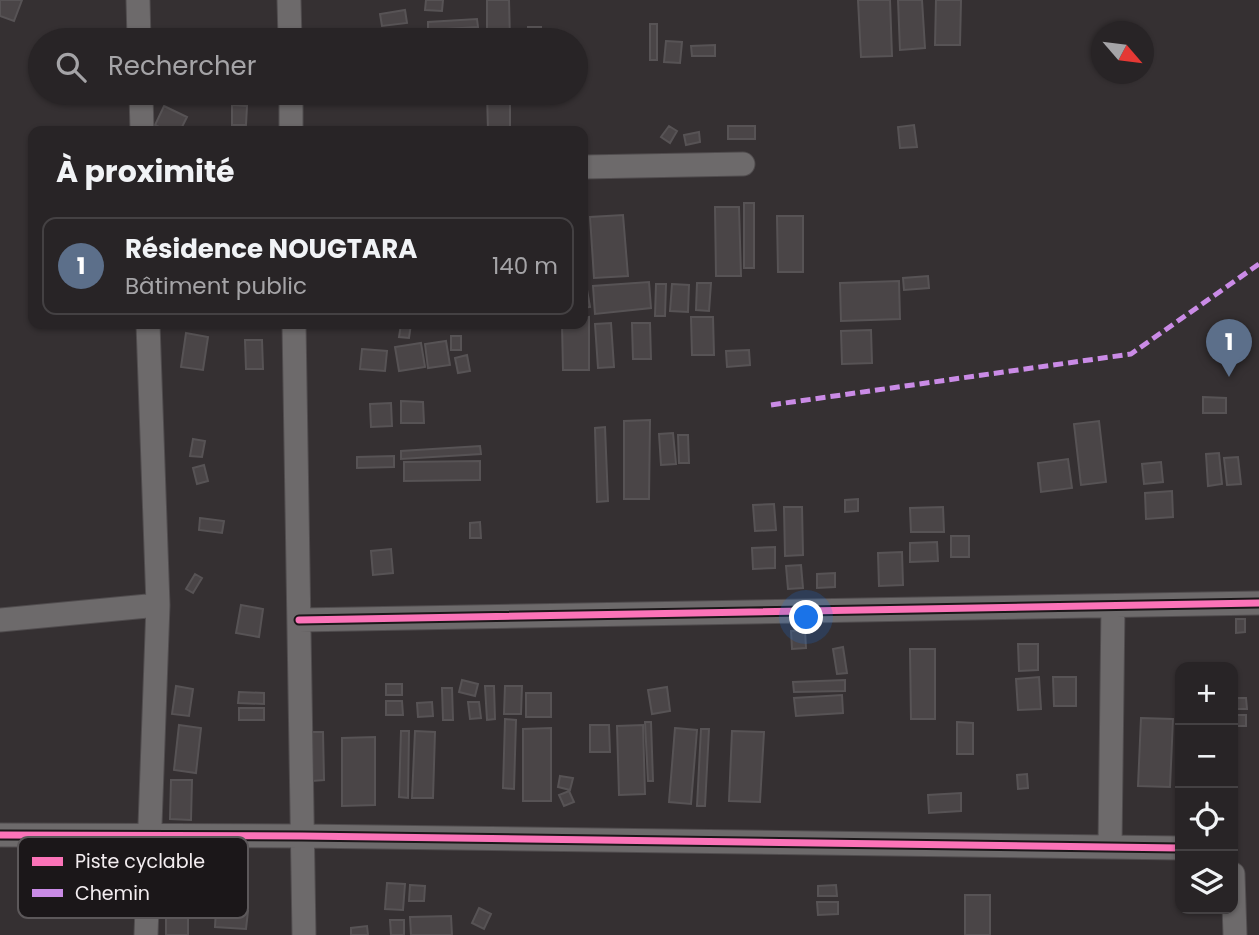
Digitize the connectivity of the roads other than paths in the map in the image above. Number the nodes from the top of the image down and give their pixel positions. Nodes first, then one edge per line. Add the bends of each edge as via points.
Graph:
1 (138, 0) edge
2 (289, 0) edge
3 (139, 28) edge
4 (290, 28) edge
5 (141, 105) edge
6 (291, 105) edge
7 (142, 126) edge
8 (291, 126) edge
9 (743, 164) dead end
10 (588, 167) edge
11 (148, 329) edge
12 (294, 329) edge
13 (1259, 603) edge
14 (158, 605) junction
15 (1113, 606) junction
16 (0, 620) edge
17 (299, 620) junction
18 (0, 835) edge
19 (302, 836) junction
20 (148, 837) junction
21 (1110, 847) junction
22 (1175, 848) edge
23 (1234, 914) edge
24 (304, 935) edge
25 (1235, 935) edge

1 - 3 street
2 - 4 street
5 - 7 street
6 - 8 street
9 - 10 street
11 - 14 street
12 - 17 street
13 - 15 street
14 - 16 street
14 - 20 street
15 - 17 street
15 - 21 street
17 - 19 street
18 - 20 street
19 - 20 street
19 - 21 street
19 - 24 street
21 - 22 street
23 - 25 street

